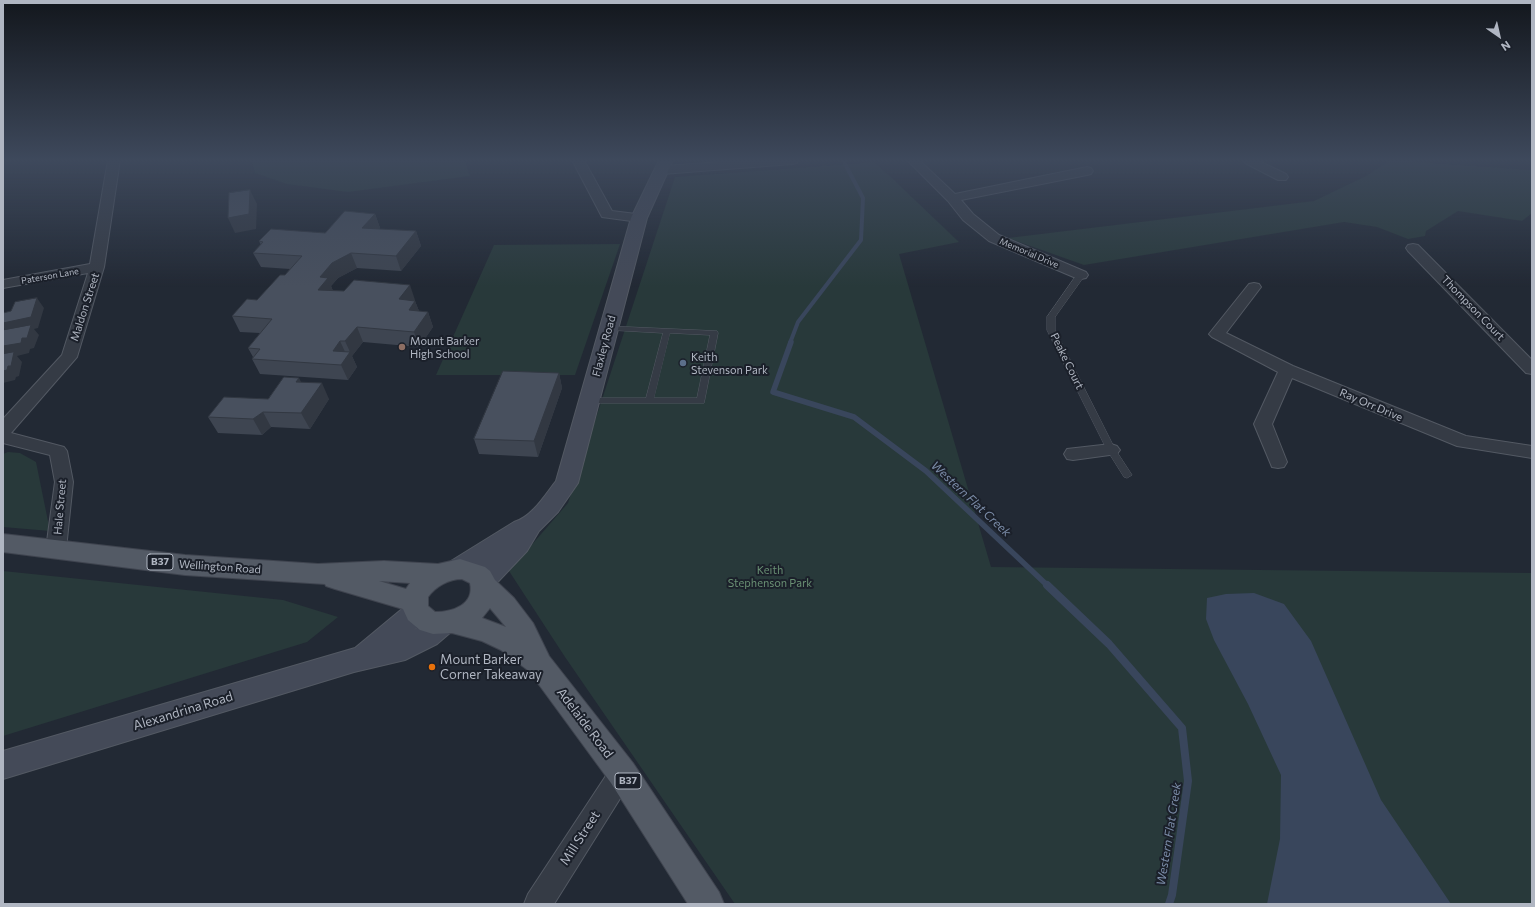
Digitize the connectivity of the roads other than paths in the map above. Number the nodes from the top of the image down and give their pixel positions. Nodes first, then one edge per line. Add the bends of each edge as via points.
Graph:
1 (107, 202) edge
2 (601, 202) edge
3 (646, 202) edge
4 (955, 202) edge
5 (639, 218) junction
6 (1413, 248) dead end
7 (97, 267) junction
8 (1081, 275) joint
9 (3, 284) edge
10 (1254, 287) dead end
11 (609, 328) junction
12 (667, 331) junction
13 (1532, 369) edge
14 (1287, 370) junction
15 (589, 401) junction
16 (650, 401) junction
17 (3, 430) edge
18 (3, 437) edge
19 (1111, 450) junction
20 (1532, 452) edge
21 (1073, 454) dead end
22 (1278, 462) dead end
23 (1127, 475) dead end
24 (531, 524) junction
25 (3, 543) edge
26 (56, 549) junction
27 (449, 571) junction
28 (318, 574) junction
29 (484, 584) junction
30 (416, 607) junction
31 (448, 623) junction
32 (363, 658) junction
33 (539, 664) junction
34 (3, 765) edge
35 (622, 773) junction
36 (538, 904) edge
37 (707, 904) edge

1 - 7 street, Maldon Street
2 - 5 street via 607,214
3 - 5 main road, Flaxley Road
4 - 8 street, Memorial Drive via 968,218 994,238
5 - 11 main road, Flaxley Road
6 - 13 street, Thompson Court
7 - 9 street, Paterson Lane
7 - 17 street, Maldon Street via 69,357
8 - 19 lane, Peake Court via 1051,317 1051,330
10 - 14 street, Ray Orr Drive via 1217,334
11 - 12 lane
11 - 15 main road, Flaxley Road
12 - 16 lane
12 - 16 lane via 714,333 701,401
14 - 20 street, Ray Orr Drive via 1463,442
14 - 22 street via 1263,424
15 - 16 lane
15 - 24 main road, Flaxley Road via 567,484 550,506
18 - 26 street, Hale Street via 58,451 64,482
19 - 21 street
19 - 23 lane, Peake Court
24 - 27 main road, Flaxley Road
24 - 29 main road, Flaxley Road via 518,544
25 - 26 main road, Wellington Road / B37
26 - 28 main road, Wellington Road / B37 via 185,565
27 - 28 main road, Wellington Road / B37
27 - 29 main road, B37 via 477,574
27 - 30 main road via 422,586 417,593
28 - 30 main road, Wellington Road / B37
29 - 31 main road via 483,597 476,608 466,617
29 - 33 main road, Adelaide Road / B37 via 524,631
30 - 31 main road, B37 via 427,621
30 - 32 main road, Alexandrina Road via 403,625 382,639
31 - 32 main road, Alexandrina Road via 405,648
31 - 33 main road, Adelaide Road / B37 via 486,631 509,641
32 - 34 main road, Alexandrina Road
33 - 35 main road, Adelaide Road / B37
35 - 36 street, Mill Street
35 - 37 main road, Adelaide Road / B37

